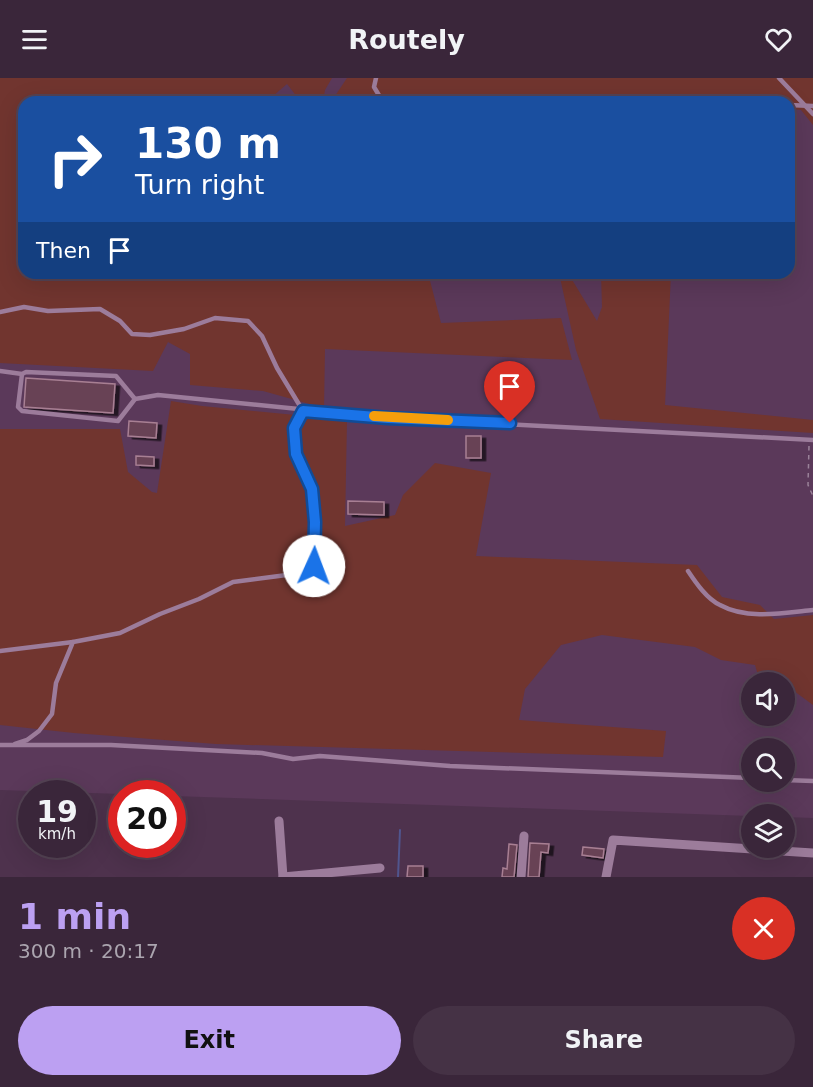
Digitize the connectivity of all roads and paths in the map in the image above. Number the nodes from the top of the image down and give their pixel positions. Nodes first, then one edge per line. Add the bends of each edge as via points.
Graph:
1 (376, 78) edge
2 (779, 78) edge
3 (379, 96) edge
4 (795, 105) edge
5 (805, 106) junction
6 (813, 106) edge
7 (813, 114) edge
8 (0, 312) edge
9 (0, 371) edge
10 (22, 374) junction
11 (135, 399) junction
12 (303, 411) junction
13 (811, 440) edge
14 (813, 496) edge
15 (688, 571) dead end
16 (813, 610) edge
17 (73, 642) junction
18 (0, 651) edge
19 (0, 745) edge
20 (10, 746) junction
21 (741, 778) edge
22 (795, 780) edge
23 (813, 781) edge
24 (279, 821) dead end
25 (524, 836) dead end
26 (813, 853) edge
27 (380, 868) dead end
28 (283, 877) edge
29 (521, 877) edge
30 (606, 877) edge

1 - 3 lane via 374,87
2 - 5 lane
4 - 5 lane
5 - 6 lane
5 - 7 lane
8 - 12 lane via 24,307 48,311 100,309 132,334 150,335 215,318 248,321 262,336
9 - 10 lane
10 - 11 lane via 116,376
10 - 11 lane via 18,407 22,411 118,421
11 - 12 lane via 158,395
12 - 13 lane
12 - 17 lane via 294,428 296,454 312,489 314,566 302,573 233,582 120,633
13 - 14 path via 808,485
15 - 16 lane via 719,605 747,614
17 - 18 lane
17 - 20 lane via 56,683 52,714 39,731
19 - 20 lane
20 - 21 lane via 111,745 262,753 293,759 320,756 450,766
22 - 23 lane
24 - 28 street
25 - 29 street
26 - 30 street via 613,840
27 - 28 street

